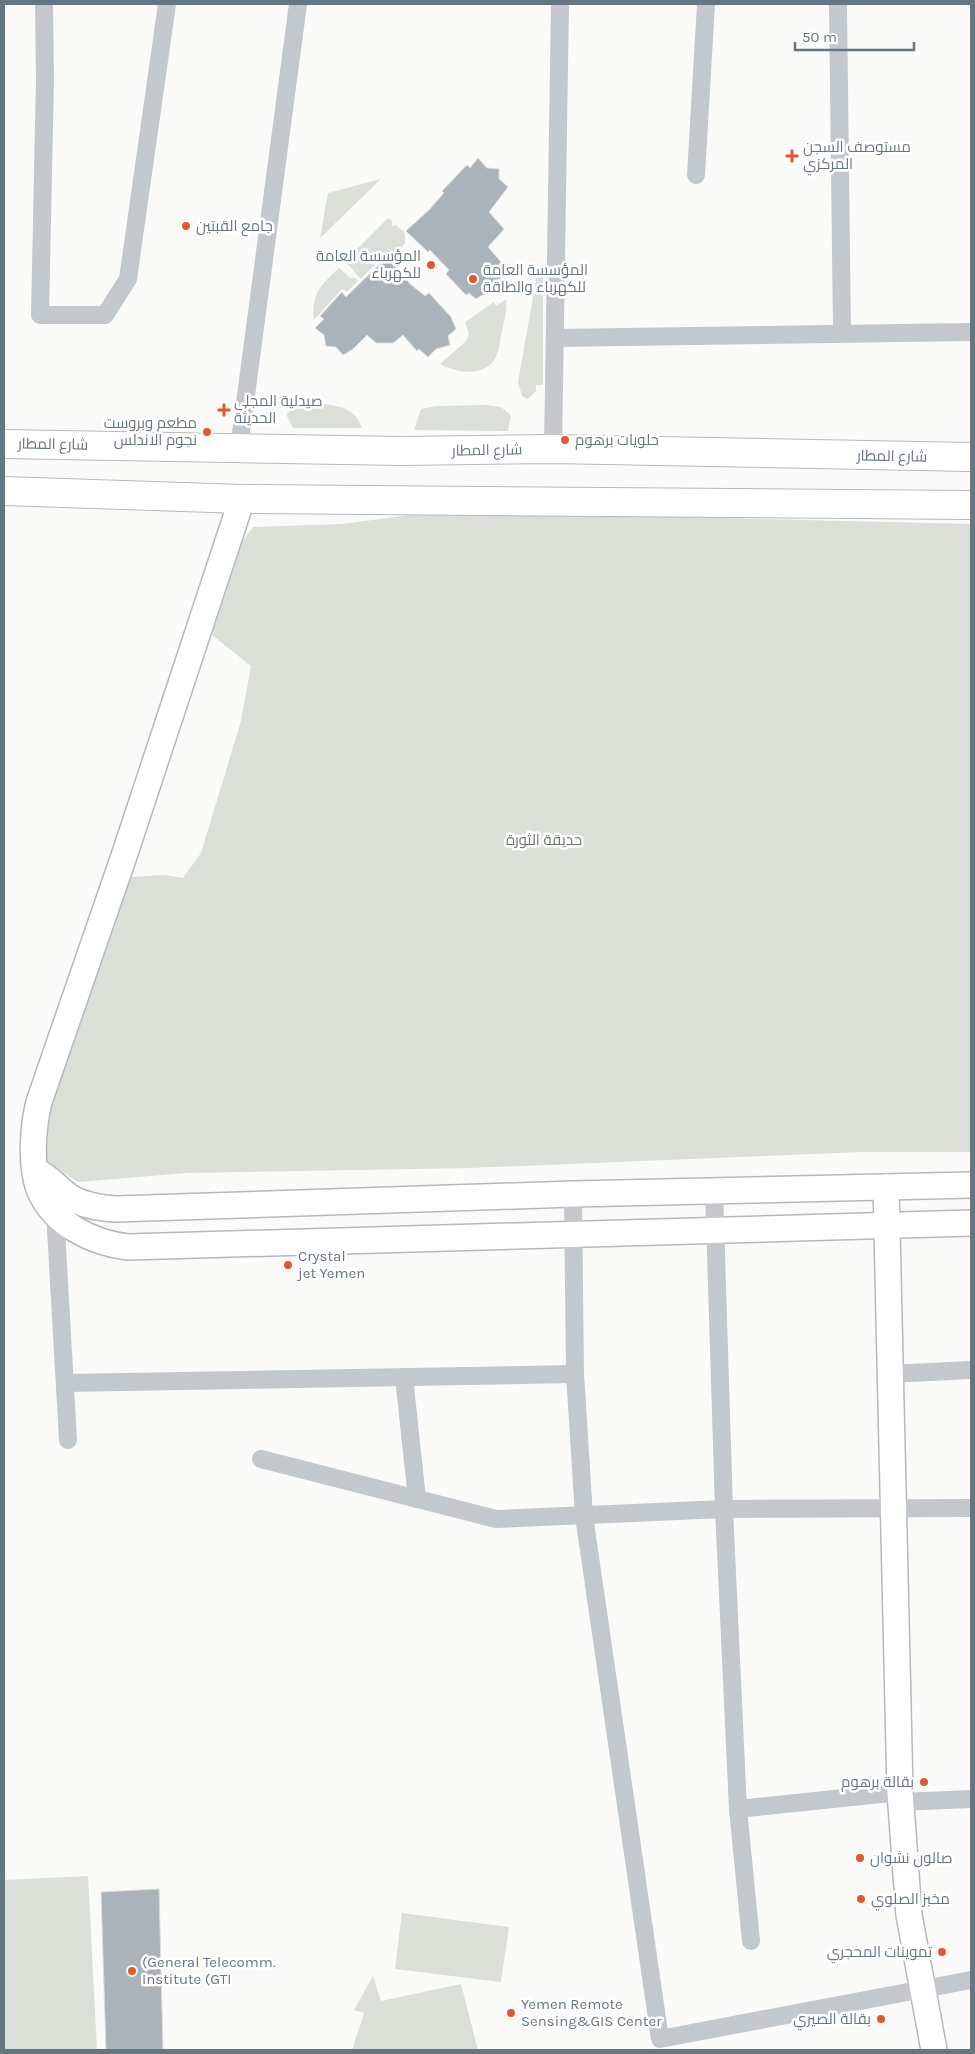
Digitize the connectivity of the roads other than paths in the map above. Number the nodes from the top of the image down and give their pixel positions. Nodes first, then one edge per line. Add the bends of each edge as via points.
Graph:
1 (44, 4) edge
2 (166, 4) edge
3 (298, 4) edge
4 (560, 4) edge
5 (706, 4) edge
6 (838, 4) edge
7 (696, 175) dead end
8 (971, 332) edge
9 (842, 334) junction
10 (555, 338) junction
11 (4, 444) edge
12 (239, 448) junction
13 (553, 449) junction
14 (971, 458) edge
15 (4, 491) edge
16 (242, 499) junction
17 (971, 505) edge
18 (36, 1171) junction
19 (971, 1185) edge
20 (886, 1187) junction
21 (714, 1190) junction
22 (573, 1194) junction
23 (80, 1202) junction
24 (199, 1205) junction
25 (61, 1218) junction
26 (971, 1223) edge
27 (886, 1226) junction
28 (714, 1230) junction
29 (573, 1235) junction
30 (200, 1246) junction
31 (971, 1370) edge
32 (575, 1374) junction
33 (890, 1374) junction
34 (404, 1377) junction
35 (65, 1383) junction
36 (68, 1440) dead end
37 (261, 1459) dead end
38 (417, 1499) junction
39 (971, 1508) edge
40 (724, 1510) junction
41 (893, 1510) junction
42 (584, 1516) junction
43 (901, 1797) junction
44 (971, 1799) edge
45 (738, 1809) junction
46 (751, 1941) dead end
47 (971, 1980) edge
48 (922, 1990) junction
49 (934, 2050) edge

1 - 2 street via 40,314 105,314 128,280
3 - 12 street
4 - 10 street
5 - 7 street
6 - 9 street
8 - 9 street
9 - 10 street
10 - 13 street
11 - 12 main road, شارع المطار
12 - 13 main road, شارع المطار
13 - 14 main road, شارع المطار
15 - 16 main road
16 - 17 main road
16 - 18 street via 39,1102 34,1136
18 - 23 street
18 - 25 street via 39,1189
19 - 20 street
20 - 21 street
20 - 27 street
21 - 22 street
21 - 28 street
22 - 24 street
22 - 29 street
23 - 24 street via 116,1209
23 - 25 street
24 - 30 street
25 - 30 street via 88,1237 111,1246
25 - 35 street
26 - 27 street
27 - 28 street
27 - 33 street
28 - 29 street
28 - 40 street
29 - 30 street
29 - 32 street
31 - 33 street
32 - 34 street
32 - 42 street
33 - 41 street
34 - 35 street
34 - 38 street
35 - 36 street
37 - 38 street
38 - 42 street via 496,1520
39 - 41 street
40 - 41 street
40 - 42 street
40 - 45 street
41 - 43 street
42 - 48 street via 660,2039
43 - 44 street
43 - 45 street
43 - 48 street via 909,1914
45 - 46 street
47 - 48 street
48 - 49 street

